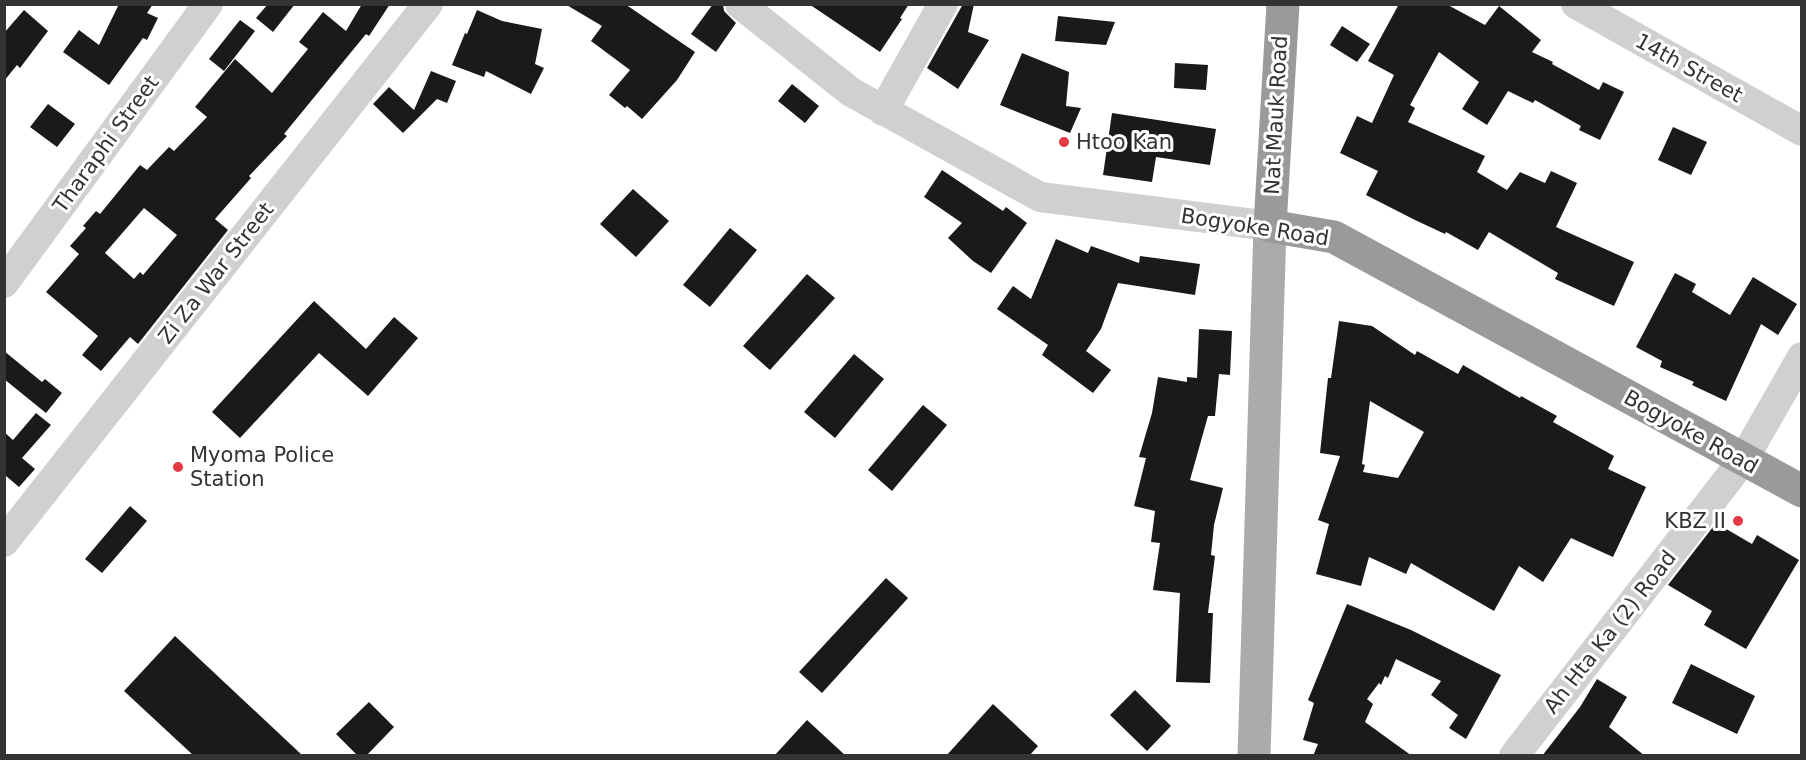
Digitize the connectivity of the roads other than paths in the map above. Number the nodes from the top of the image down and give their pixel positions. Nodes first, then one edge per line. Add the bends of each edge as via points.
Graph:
1 (208, 4) edge
2 (428, 4) edge
3 (740, 4) edge
4 (943, 4) edge
5 (1283, 4) edge
6 (1576, 4) edge
7 (883, 111) junction
8 (1802, 131) edge
9 (1270, 226) junction
10 (4, 283) edge
11 (1802, 357) edge
12 (1743, 460) junction
13 (1802, 491) edge
14 (4, 542) edge
15 (1254, 756) edge
16 (1514, 756) edge

1 - 10 street, Tharaphi Street
2 - 14 street, Zi Za War Street
3 - 7 street, Bogyoke Road via 851,92
4 - 7 street
5 - 9 highway, Nat Mauk Road
6 - 8 street, 14th Street
7 - 9 street, Bogyoke Road via 1040,197
9 - 12 highway, Bogyoke Road via 1334,237
9 - 15 main road
11 - 12 street, Ah Hta Ka (2) Road
12 - 13 highway, Bogyoke Road
12 - 16 street, Ah Hta Ka (2) Road

